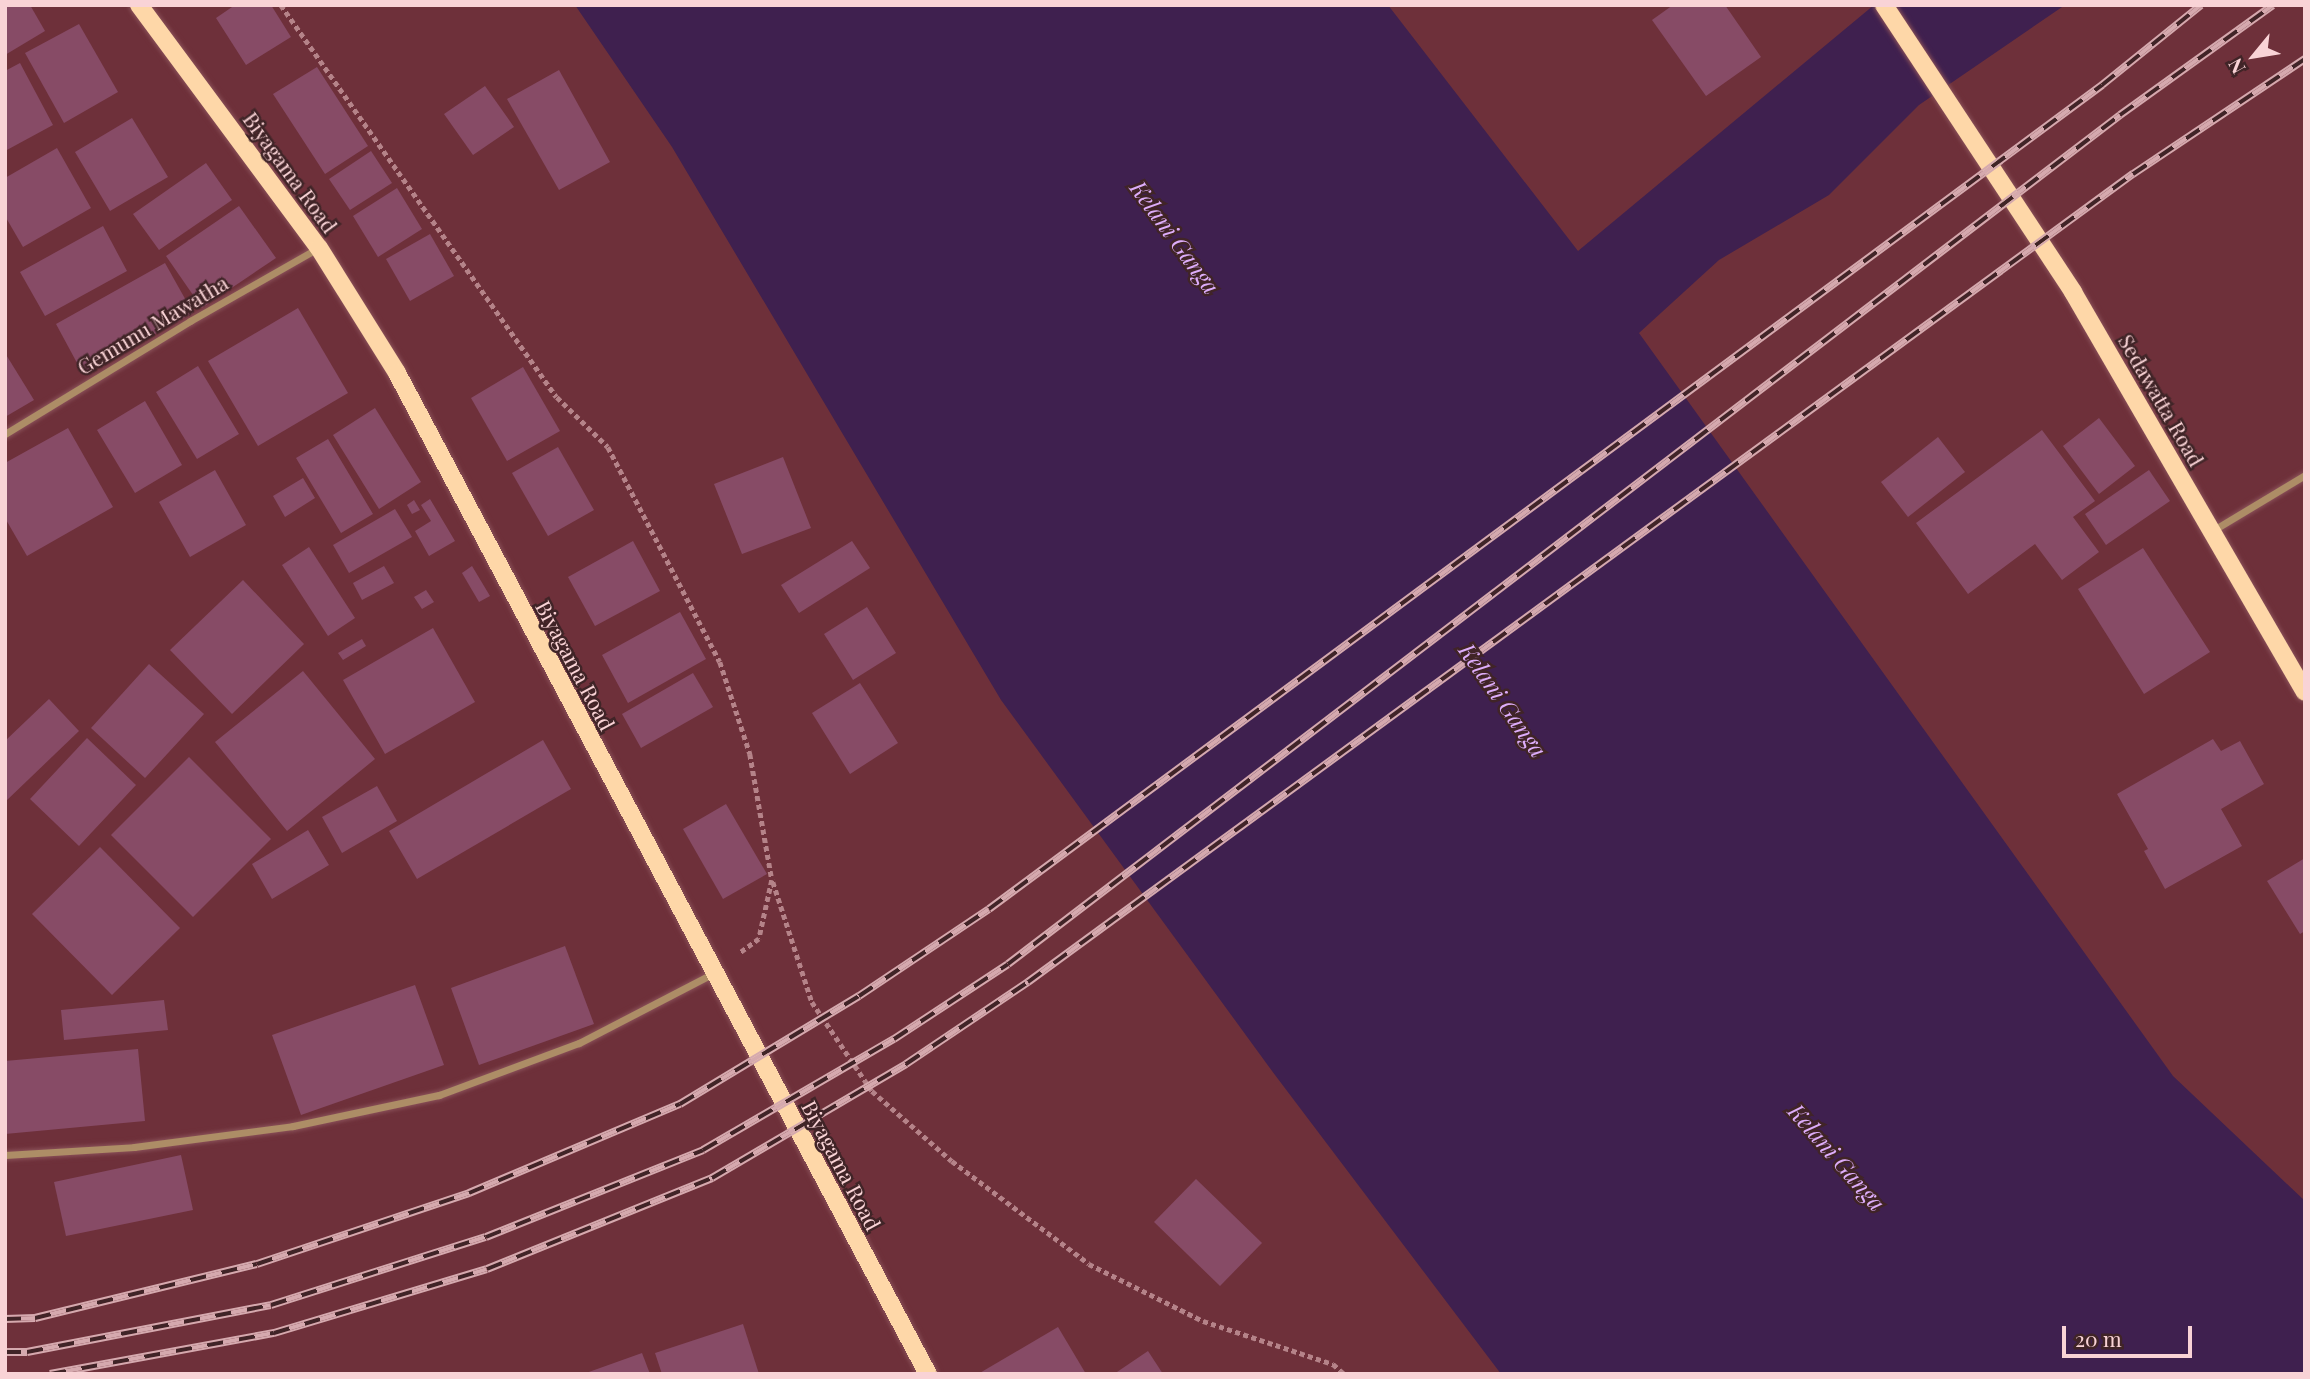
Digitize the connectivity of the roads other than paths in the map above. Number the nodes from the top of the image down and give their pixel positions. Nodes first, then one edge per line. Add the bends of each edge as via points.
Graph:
1 (139, 5) edge
2 (1884, 5) edge
3 (319, 248) junction
4 (5, 434) edge
5 (2305, 475) edge
6 (2212, 531) junction
7 (2305, 691) edge
8 (714, 972) junction
9 (5, 1155) edge
10 (928, 1374) edge

1 - 3 main road, Biyagama Road
2 - 6 main road, Sedawatta Road via 2073,292
3 - 4 street, Gemunu Mawatha
3 - 8 main road, Biyagama Road via 397,373
5 - 6 street
6 - 7 main road, Sedawatta Road
8 - 9 street via 579,1043 439,1095 293,1126 134,1147
8 - 10 main road, Biyagama Road

